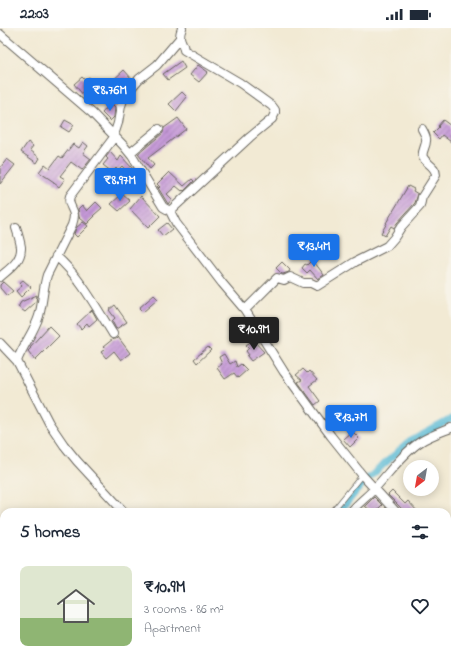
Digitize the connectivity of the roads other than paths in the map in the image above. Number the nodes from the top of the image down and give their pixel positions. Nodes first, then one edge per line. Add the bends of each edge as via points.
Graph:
1 (182, 28) edge
2 (0, 34) edge
3 (180, 38) junction
4 (159, 129) dead end
5 (422, 129) dead end
6 (114, 136) junction
7 (130, 154) junction
8 (170, 211) junction
9 (16, 228) dead end
10 (56, 256) junction
11 (0, 277) edge
12 (245, 310) junction
13 (113, 334) dead end
14 (0, 343) edge
15 (17, 361) junction
16 (451, 428) edge
17 (362, 476) junction
18 (372, 487) junction
19 (120, 508) edge
20 (335, 508) edge
21 (354, 508) edge
22 (392, 508) edge

1 - 3 street
2 - 6 street via 92,113
3 - 6 street via 157,65 139,79 126,94
3 - 8 street via 184,50 240,83 272,106 275,113 272,119
4 - 7 street
5 - 12 street via 426,140 424,158 435,170 436,175 422,197 420,206 387,246 317,286 290,277 284,280 277,278
6 - 7 street
6 - 10 street via 70,196 69,203 74,218
7 - 8 street via 163,207
8 - 12 street via 185,235
9 - 11 street via 21,252 14,265
10 - 13 street via 79,281
10 - 15 street via 45,282 36,324
12 - 17 street via 284,372
14 - 15 street
15 - 19 street via 49,423 64,445
16 - 18 street via 420,442
17 - 18 street
17 - 20 lane
18 - 21 street
18 - 22 street

